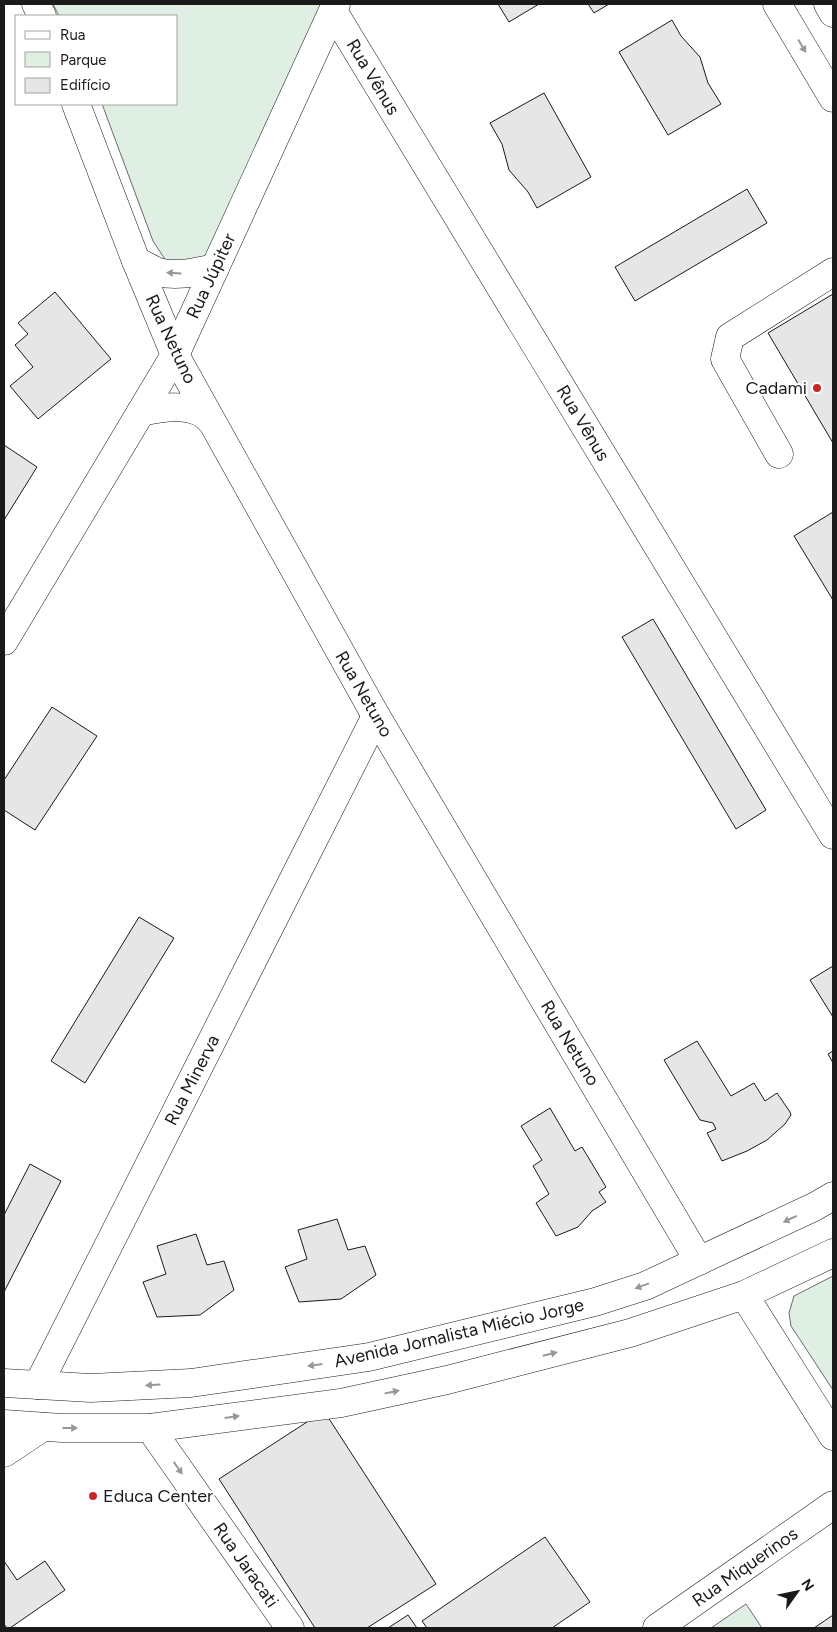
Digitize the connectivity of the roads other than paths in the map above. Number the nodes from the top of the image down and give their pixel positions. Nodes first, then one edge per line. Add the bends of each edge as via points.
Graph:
1 (777, 4) edge
2 (828, 4) edge
3 (335, 8) edge
4 (833, 13) edge
5 (833, 98) edge
6 (76, 105) edge
7 (136, 261) junction
8 (215, 268) junction
9 (833, 272) edge
10 (175, 355) junction
11 (140, 412) junction
12 (211, 421) junction
13 (779, 454) dead end
14 (4, 641) edge
15 (376, 716) junction
16 (403, 762) junction
17 (346, 774) junction
18 (833, 835) edge
19 (833, 1196) edge
20 (833, 1253) edge
21 (699, 1261) junction
22 (744, 1295) junction
23 (4, 1382) edge
24 (38, 1385) junction
25 (4, 1424) edge
26 (43, 1427) junction
27 (150, 1428) junction
28 (833, 1436) edge
29 (4, 1453) edge
30 (833, 1506) edge
31 (290, 1628) edge
32 (657, 1628) edge

1 -> 5 street
2 - 4 street
3 - 8 street, Rua Júpiter
3 - 18 street, Rua Vênus
6 - 7 street, Rua Netuno
8 -> 7 street via 177,274 158,272
7 - 10 street, Rua Netuno
8 - 10 street, Rua Júpiter
9 - 13 street via 730,337 725,359
10 - 11 street, Rua Júpiter
10 - 12 street, Rua Netuno
11 - 12 street via 183,408 201,412
11 - 14 street, Rua Júpiter
12 - 15 street, Rua Netuno
15 - 16 street, Rua Netuno
15 - 17 street, Rua Minerva
16 - 17 street, Rua Minerva via 378,755 368,758
16 - 21 street, Rua Netuno
17 - 24 street, Rua Minerva
19 -> 21 street, Avenida Jornalista Miécio Jorge
20 - 22 street
21 -> 24 street, Avenida Jornalista Miécio Jorge via 645,1286 595,1302 369,1357 191,1383 91,1388
27 -> 22 street via 342,1403 447,1380 630,1333
22 - 28 street
23 - 24 street, Avenida Jornalista Miécio Jorge
25 - 26 street
26 -> 27 street
26 - 29 street
27 -> 31 street, Rua Jaracati
30 - 32 street, Rua Miquerinos

